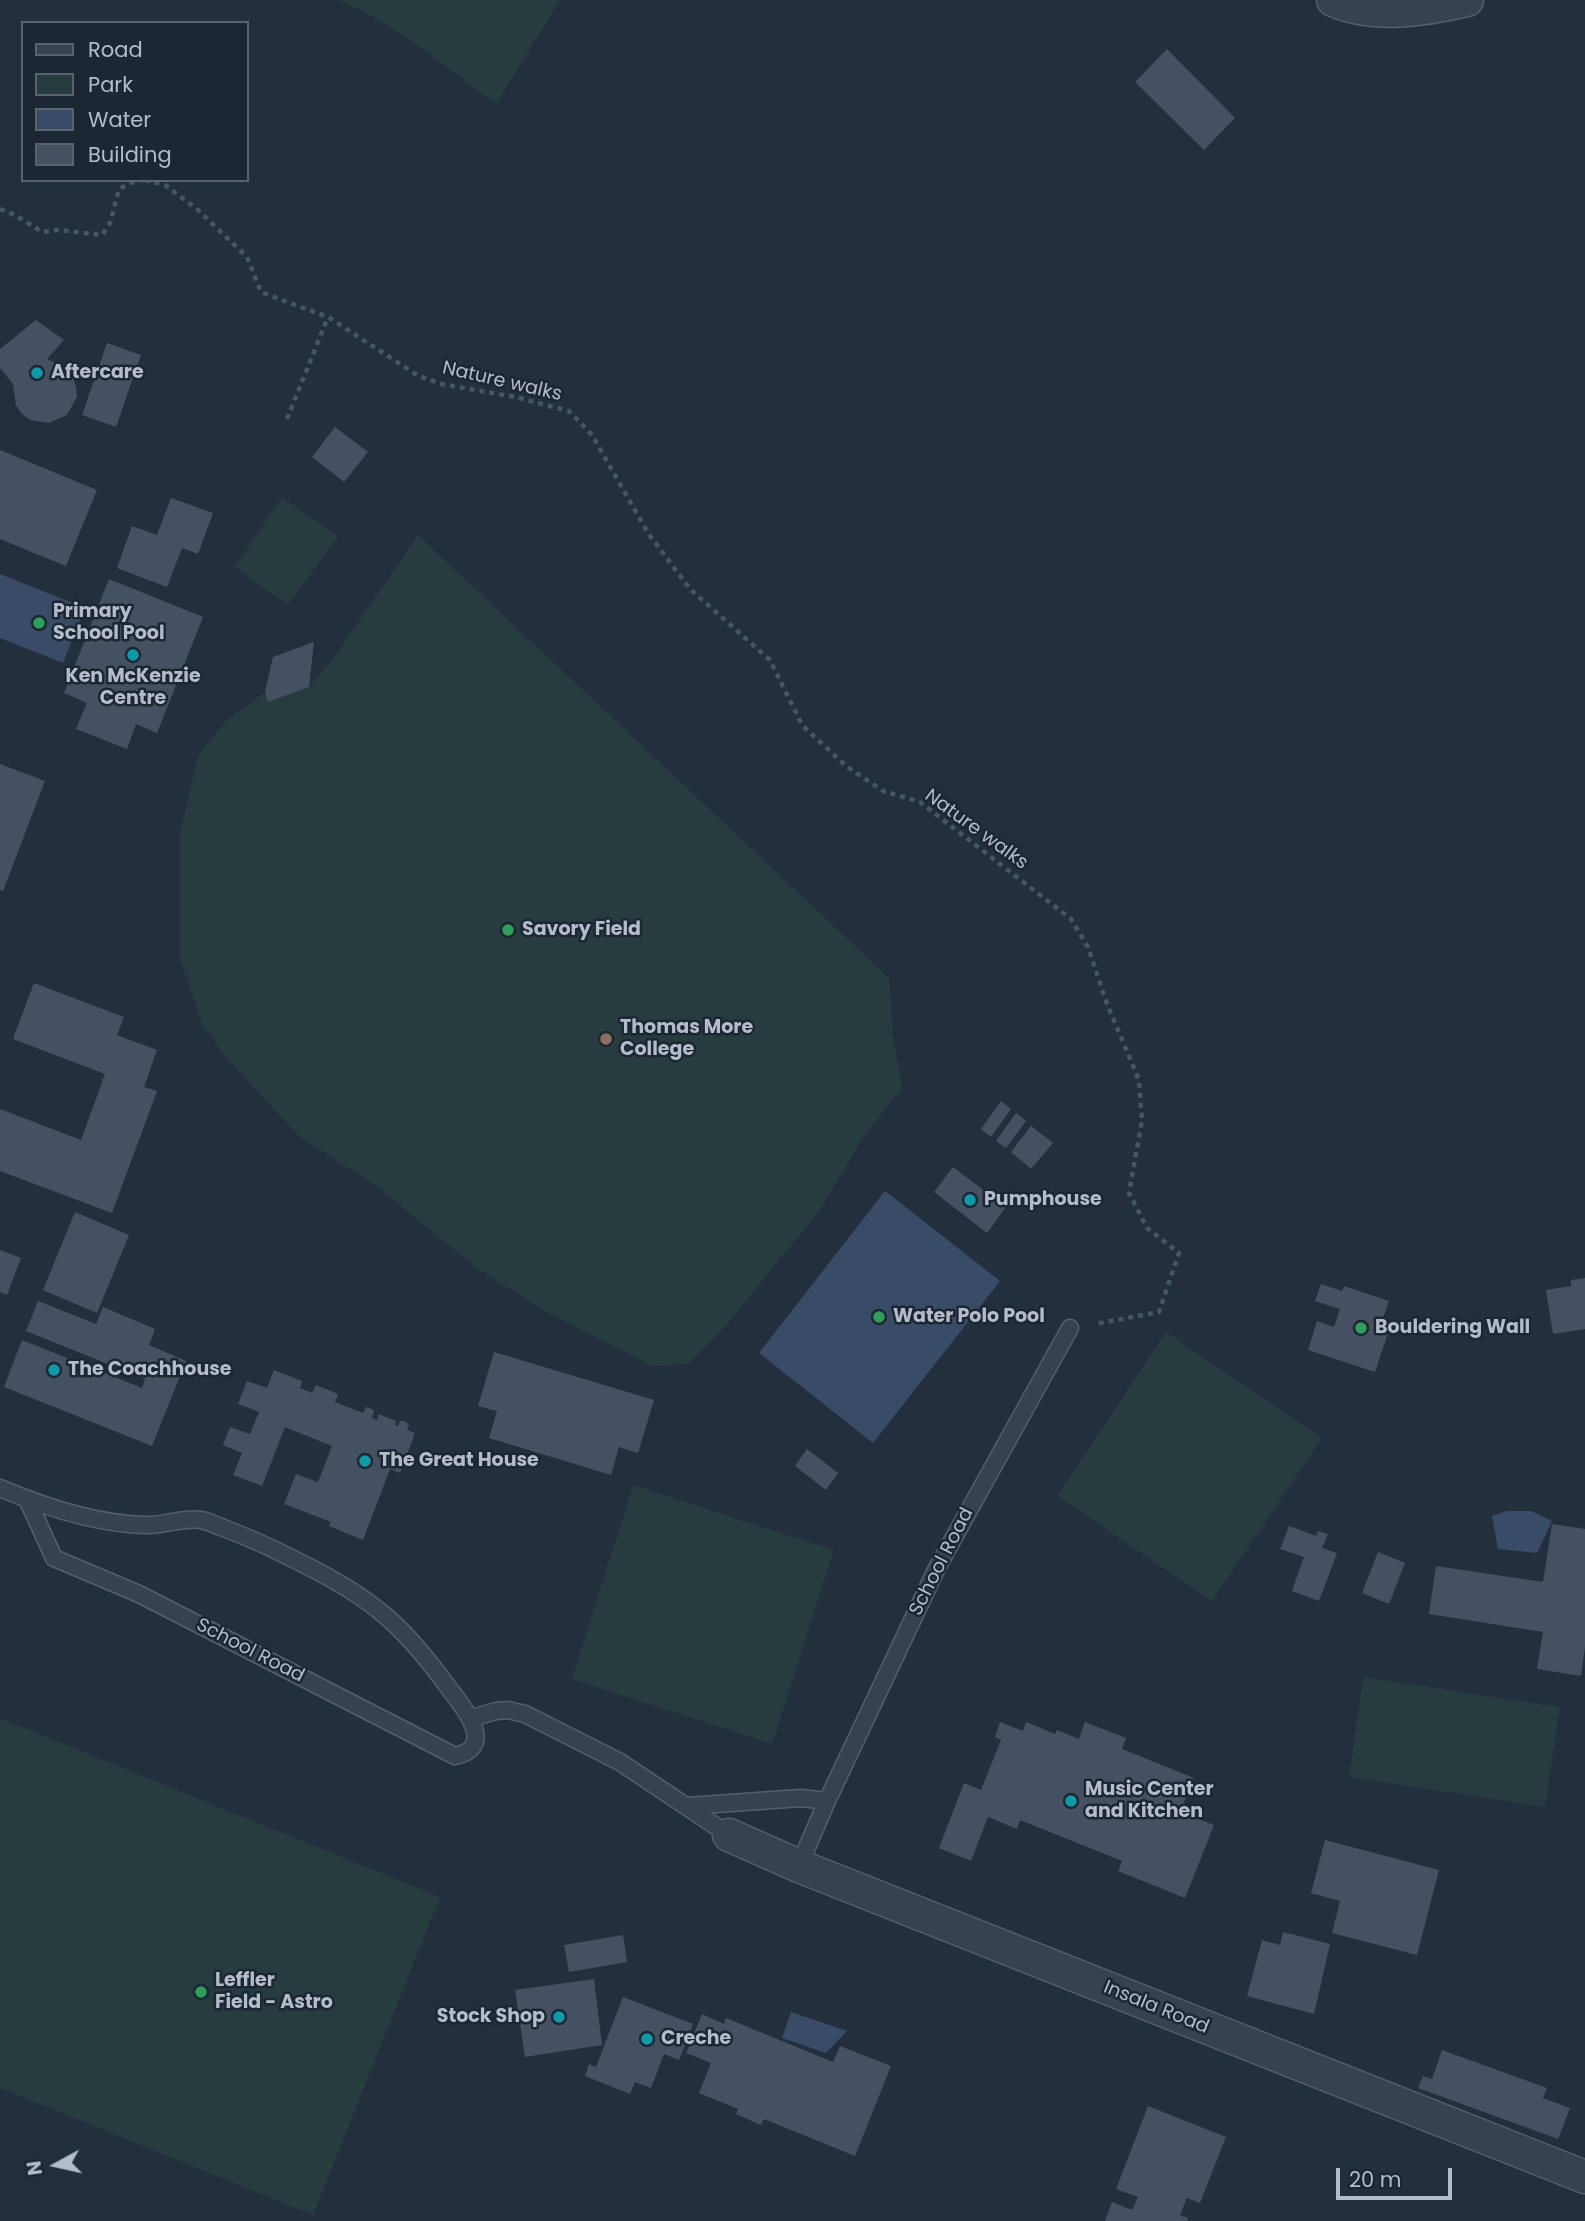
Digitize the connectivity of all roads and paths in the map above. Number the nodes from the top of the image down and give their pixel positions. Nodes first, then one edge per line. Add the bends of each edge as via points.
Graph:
1 (1333, 0) edge
2 (1466, 0) edge
3 (135, 182) edge
4 (152, 182) edge
5 (0, 209) edge
6 (328, 317) junction
7 (287, 419) dead end
8 (1070, 1328) joint
9 (0, 1488) edge
10 (27, 1499) junction
11 (472, 1718) junction
12 (827, 1801) junction
13 (688, 1806) junction
14 (729, 1835) joint
15 (799, 1866) junction
16 (1585, 2177) edge

1 - 2 street via 1387,10
3 - 5 path via 119,189 102,235 42,232
4 - 6 path via 165,185 198,211 247,257 261,292
6 - 7 path
6 - 8 path, Nature walks via 416,375 569,411 592,435 648,533 690,589 770,660 802,725 846,766 883,791 920,803 1071,919 1088,947 1139,1080 1142,1120 1129,1193 1147,1228 1180,1253 1159,1312
8 - 12 lane, School Road via 936,1568
9 - 10 lane
10 - 11 lane via 104,1521 149,1525 200,1519 257,1541 350,1590 388,1618
10 - 11 lane, School Road via 54,1558 139,1594 455,1756 473,1747
11 - 13 lane via 496,1710 525,1714 620,1762
12 - 13 lane via 801,1798
12 - 15 lane, School Road
13 - 14 lane
14 - 15 street, Insala Road
15 - 16 street, Insala Road

